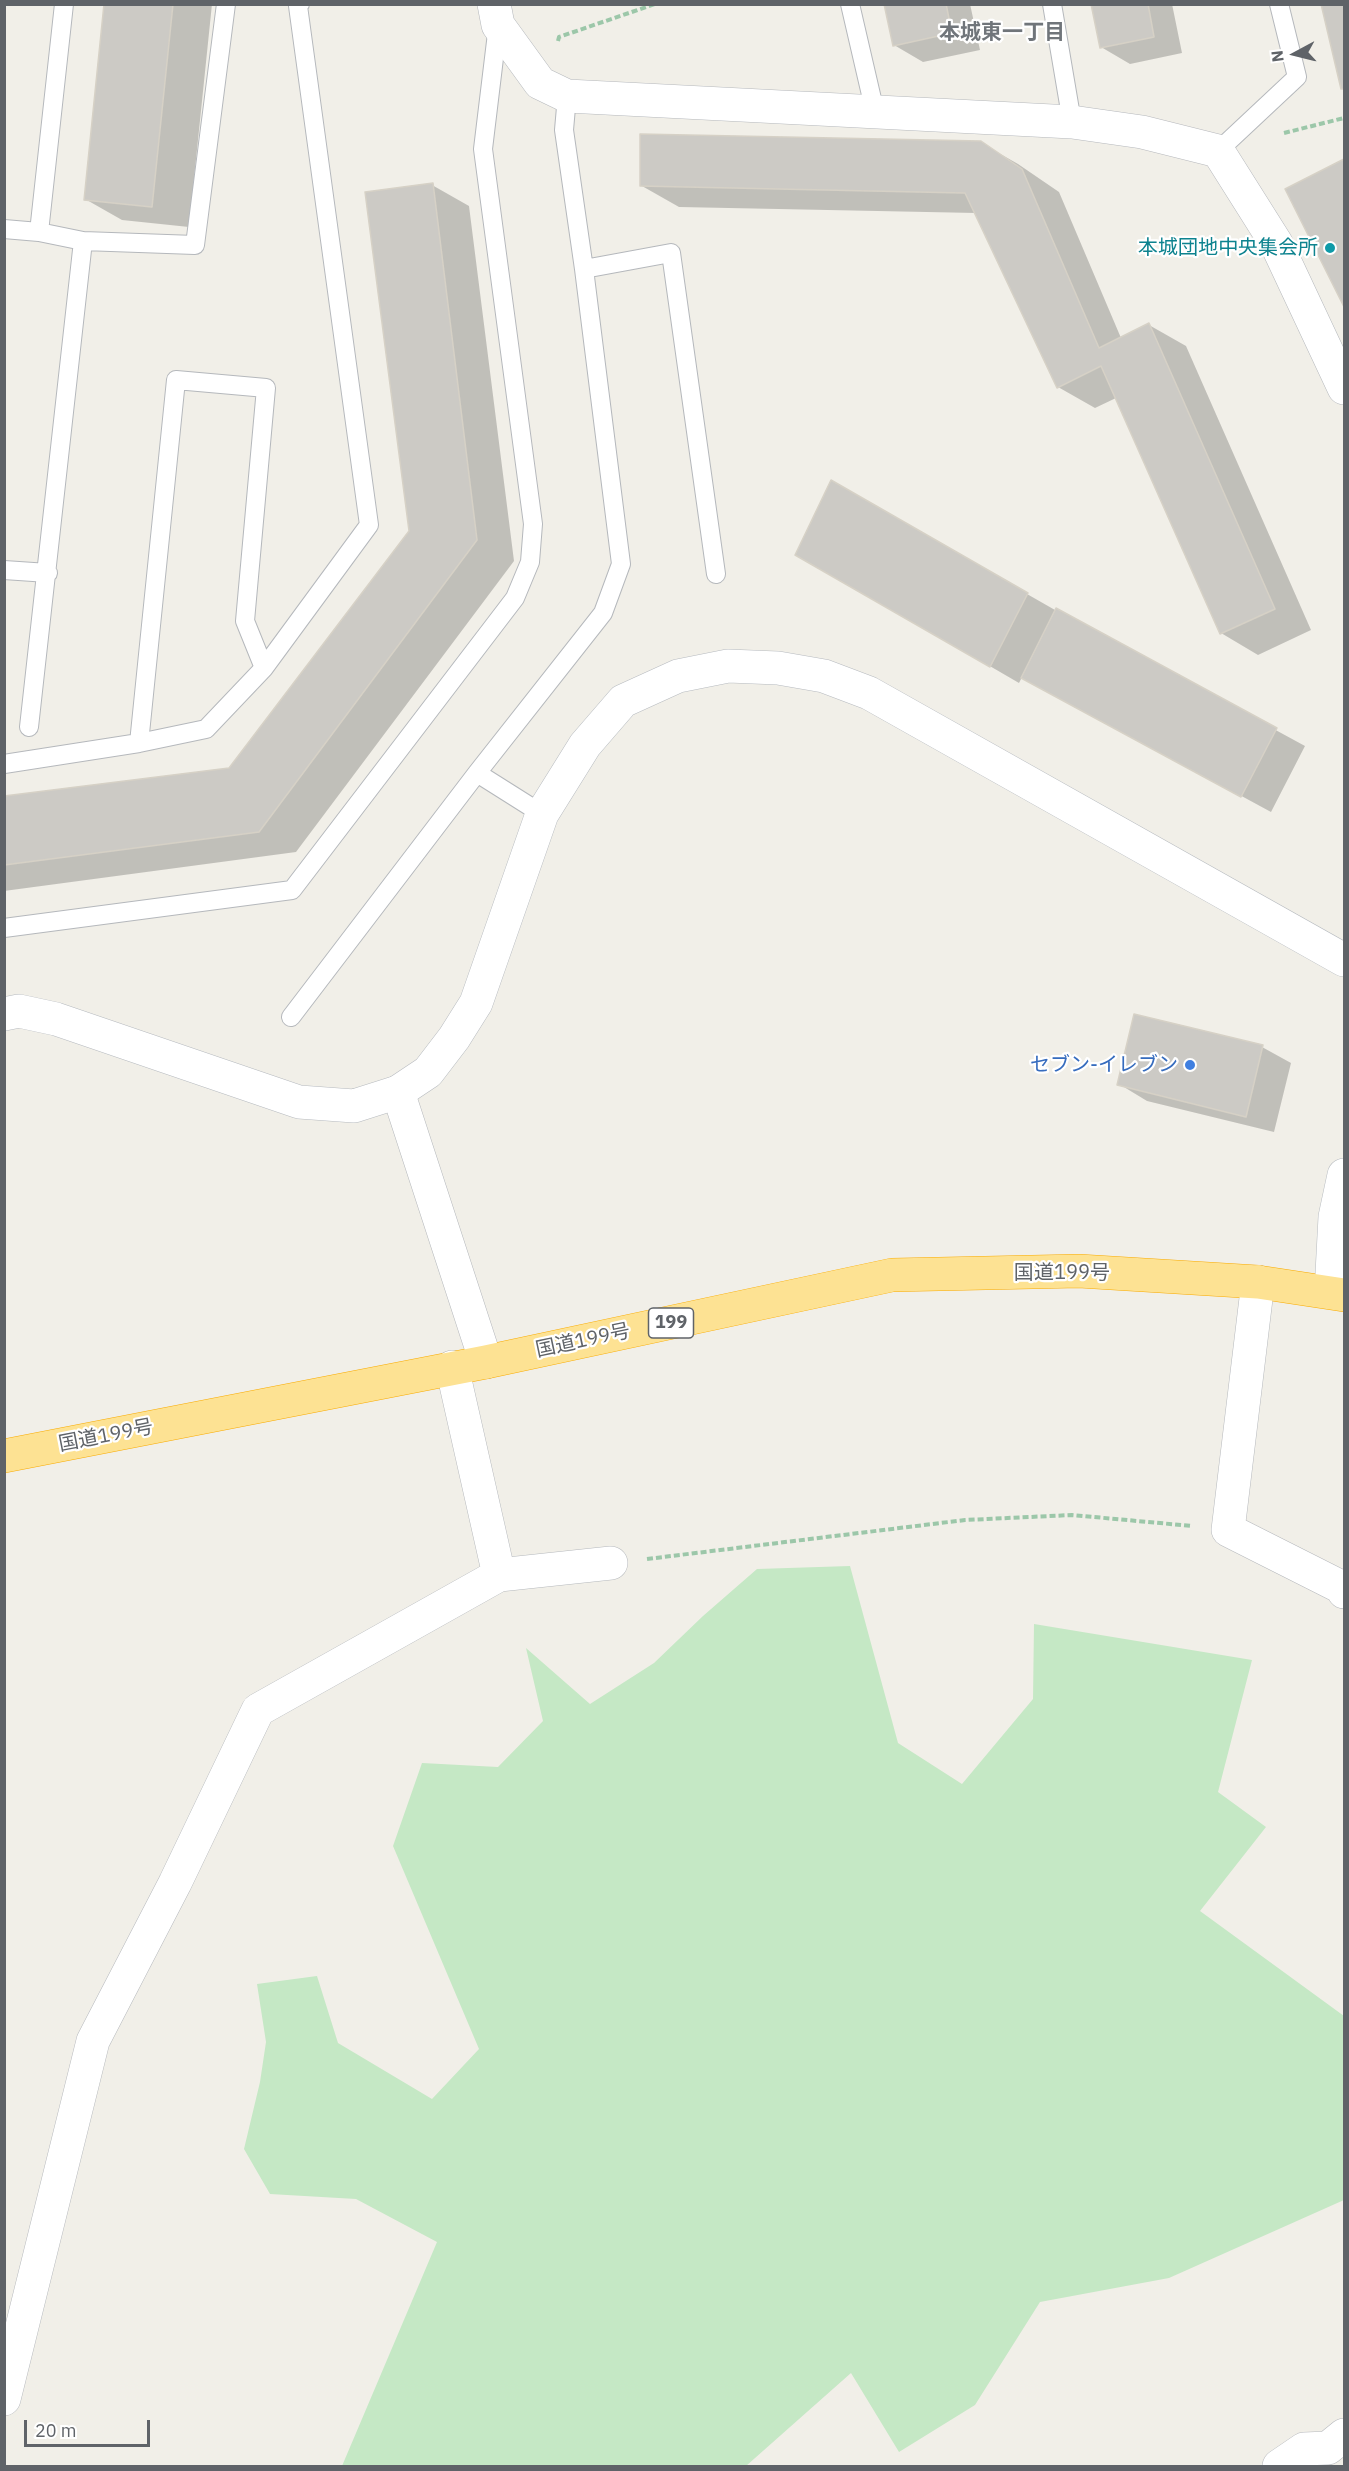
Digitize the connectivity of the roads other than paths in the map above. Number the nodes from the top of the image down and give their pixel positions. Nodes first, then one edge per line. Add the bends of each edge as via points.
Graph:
1 (64, 4) edge
2 (226, 4) edge
3 (300, 4) edge
4 (850, 4) edge
5 (1052, 4) edge
6 (1280, 4) edge
7 (496, 15) edge
8 (554, 89) junction
9 (874, 112) junction
10 (1072, 122) junction
11 (1218, 151) junction
12 (4, 229) edge
13 (39, 232) junction
14 (83, 241) junction
15 (584, 269) junction
16 (1344, 388) edge
17 (4, 570) edge
18 (48, 573) junction
19 (716, 574) dead end
20 (264, 668) junction
21 (29, 727) dead end
22 (139, 743) junction
23 (4, 764) edge
24 (477, 772) junction
25 (542, 814) junction
26 (4, 928) edge
27 (1344, 960) edge
28 (4, 1014) edge
29 (291, 1017) dead end
30 (398, 1092) junction
31 (1344, 1175) edge
32 (1258, 1282) junction
33 (1338, 1294) edge
34 (486, 1362) junction
35 (452, 1367) junction
36 (4, 1456) edge
37 (610, 1563) road end
38 (499, 1575) junction
39 (1344, 1592) edge
40 (4, 2399) edge
41 (1344, 2435) edge
42 (1279, 2466) edge

1 - 13 lane
2 - 14 lane via 195,245
3 - 20 lane via 369,525
4 - 9 lane
5 - 10 lane
6 - 11 lane via 1297,77
7 - 8 street
7 - 26 lane via 483,149 533,524 530,562 515,598 292,890
8 - 9 street
8 - 15 lane via 564,130
9 - 10 street
10 - 11 street via 1142,132
11 - 16 street via 1276,243
12 - 13 lane
13 - 14 lane
14 - 18 lane
15 - 19 lane via 671,253
15 - 24 lane via 621,564 603,613
17 - 18 lane
18 - 21 lane
20 - 22 lane via 206,729
20 - 22 lane via 245,621 266,388 176,380
22 - 23 lane
24 - 25 lane
24 - 29 lane
25 - 27 street via 585,745 623,701 678,676 728,666 778,668 824,676 869,693
25 - 30 street via 476,1003 428,1072
28 - 30 street via 19,1011 56,1019 299,1102 354,1106
30 - 34 street
31 - 33 street via 1335,1217
32 - 33 highway, 国道199号 / 199
32 - 34 highway, 国道199号 / 199 via 1078,1271 892,1275
32 - 39 street via 1228,1530
34 - 35 highway, 国道199号 / 199
35 - 36 highway, 国道199号 / 199
35 - 38 street
37 - 38 street
38 - 40 street via 258,1710 93,2041
41 - 42 street via 1328,2448 1304,2449

